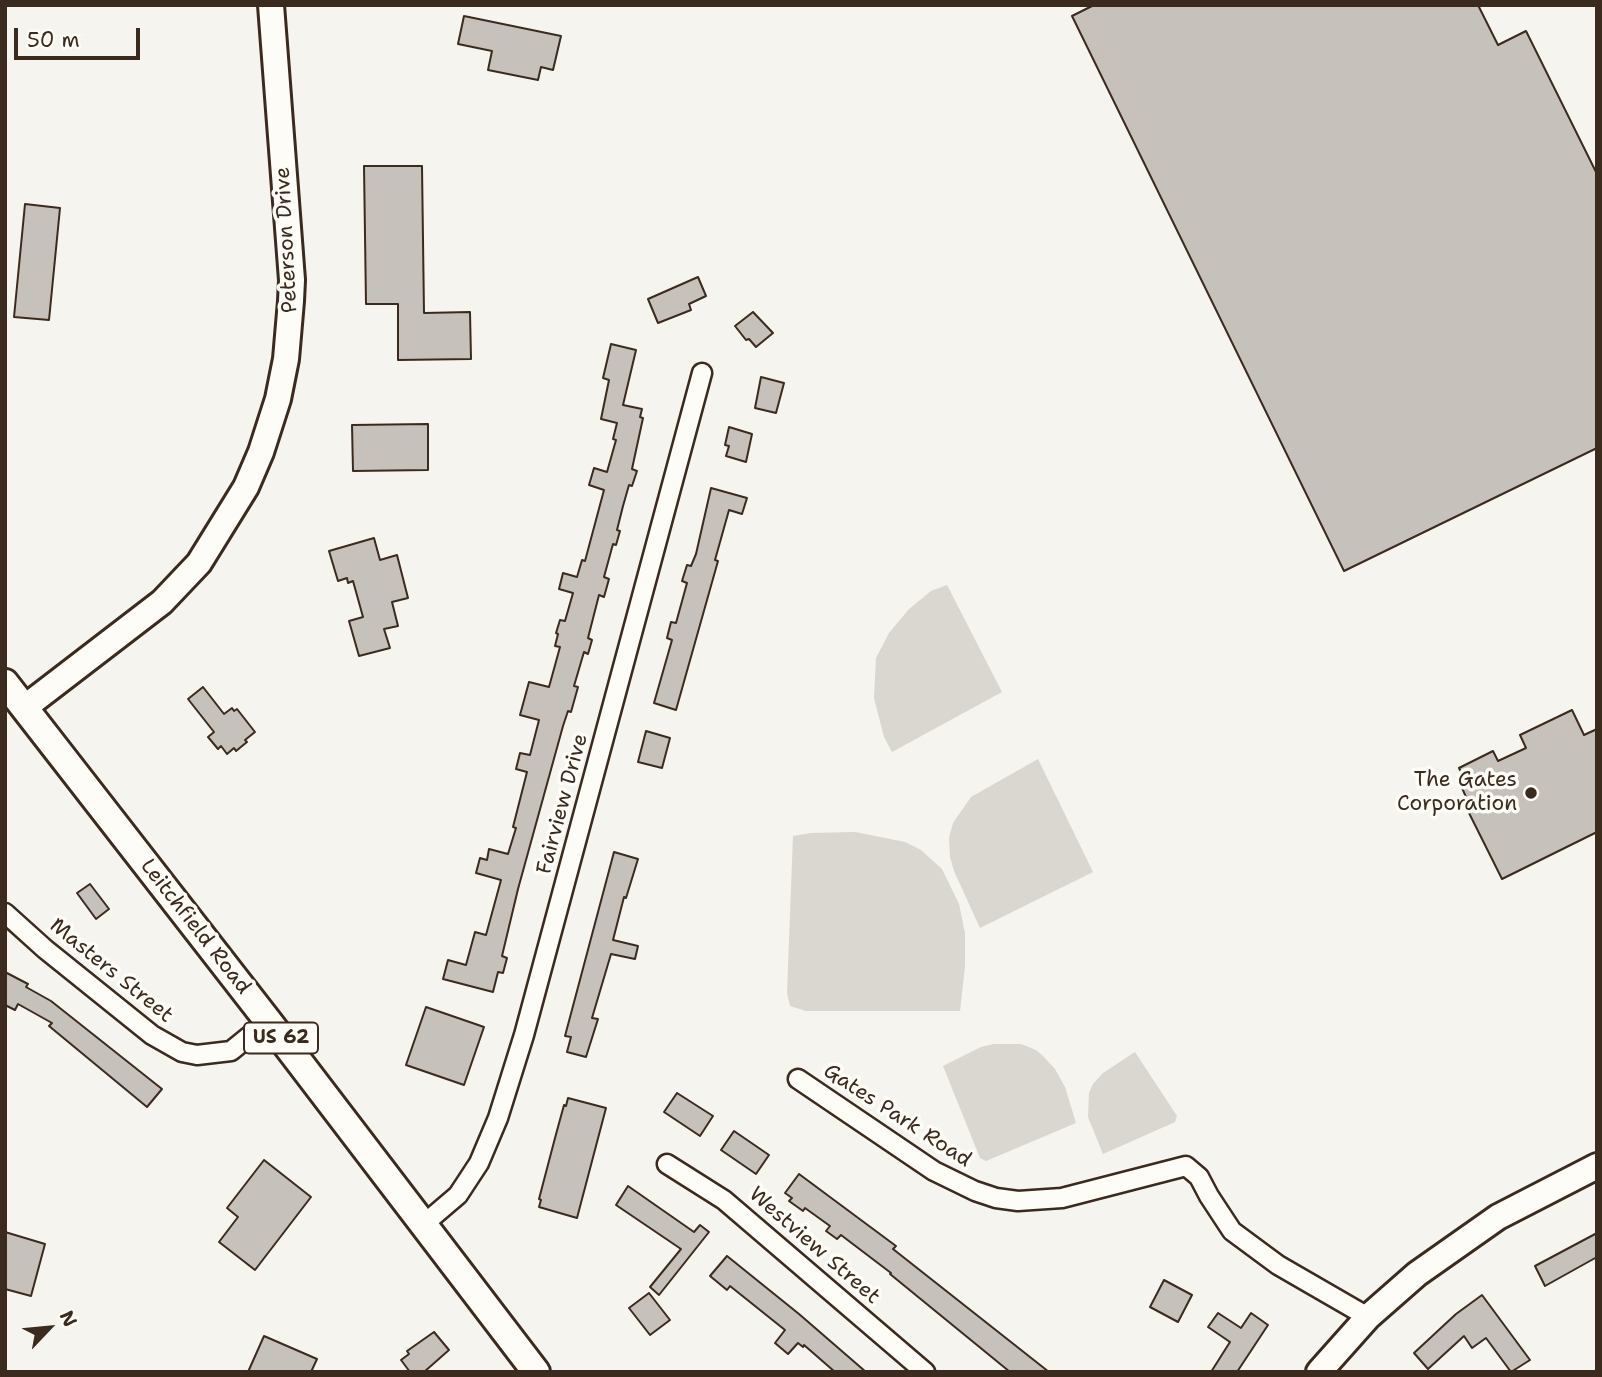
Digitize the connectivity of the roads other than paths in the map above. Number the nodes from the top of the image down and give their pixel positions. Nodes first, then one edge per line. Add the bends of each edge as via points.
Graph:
1 (271, 5) edge
2 (702, 373) dead end
3 (5, 683) edge
4 (24, 708) junction
5 (5, 912) edge
6 (268, 1021) junction
7 (798, 1079) dead end
8 (667, 1164) dead end
9 (1597, 1167) edge
10 (424, 1224) junction
11 (1368, 1317) junction
12 (536, 1372) edge
13 (925, 1372) edge
14 (1319, 1372) edge

1 - 4 street, Peterson Drive via 291,301 286,359 261,452 246,487 199,563 162,601
2 - 10 street, Fairview Drive via 498,1118 464,1188
3 - 4 main road, Leitchfield Road / US 62
4 - 6 main road, Leitchfield Road / US 62
5 - 6 street, Masters Street via 152,1035 182,1052 231,1051
6 - 10 main road, Leitchfield Road / US 62
7 - 11 street, Gates Park Road via 934,1171 996,1198 1062,1198 1186,1166 1199,1177 1232,1231 1278,1265
8 - 13 street, Westview Street via 724,1200
9 - 11 street via 1498,1217 1417,1274
10 - 12 main road, Leitchfield Road / US 62
11 - 14 street

